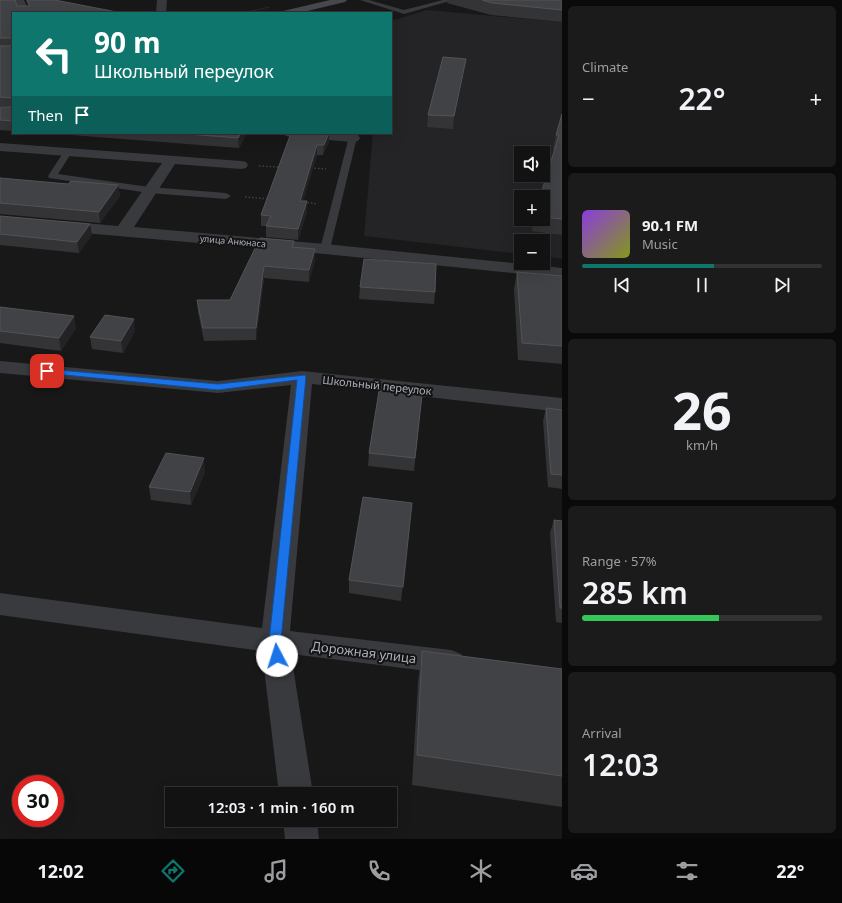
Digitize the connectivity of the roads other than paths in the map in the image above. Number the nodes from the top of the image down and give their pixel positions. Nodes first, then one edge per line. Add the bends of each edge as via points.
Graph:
1 (19, 0) edge
2 (162, 0) edge
3 (342, 0) edge
4 (363, 0) edge
5 (450, 0) edge
6 (25, 12) edge
7 (161, 12) edge
8 (290, 12) edge
9 (404, 12) junction
10 (412, 15) dead end
11 (322, 134) edge
12 (353, 135) edge
13 (0, 147) edge
14 (68, 152) junction
15 (171, 160) junction
16 (241, 165) road end
17 (151, 190) junction
18 (226, 196) road end
19 (44, 224) edge
20 (123, 231) junction
21 (325, 249) junction
22 (562, 272) edge
23 (0, 367) edge
24 (302, 377) junction
25 (562, 405) edge
26 (0, 604) edge
27 (275, 641) junction
28 (477, 665) edge
29 (295, 787) edge
30 (301, 827) edge
31 (302, 839) edge

1 - 6 street
2 - 7 street
3 - 8 main road
4 - 9 lane
5 - 9 lane
9 - 10 lane
11 - 12 street
12 - 21 lane
13 - 14 street
14 - 15 street
14 - 17 lane via 52,176
15 - 16 street
15 - 17 street
17 - 18 lane
17 - 20 street
19 - 20 street, улица Анюнаса
20 - 21 street, улица Анюнаса
21 - 22 street, улица Анюнаса
23 - 24 street, Школьный переулок via 218,387
24 - 25 street, Школьный переулок
24 - 27 street
26 - 27 street, Дорожная улица
27 - 28 street, Дорожная улица
27 - 29 street
30 - 31 street

